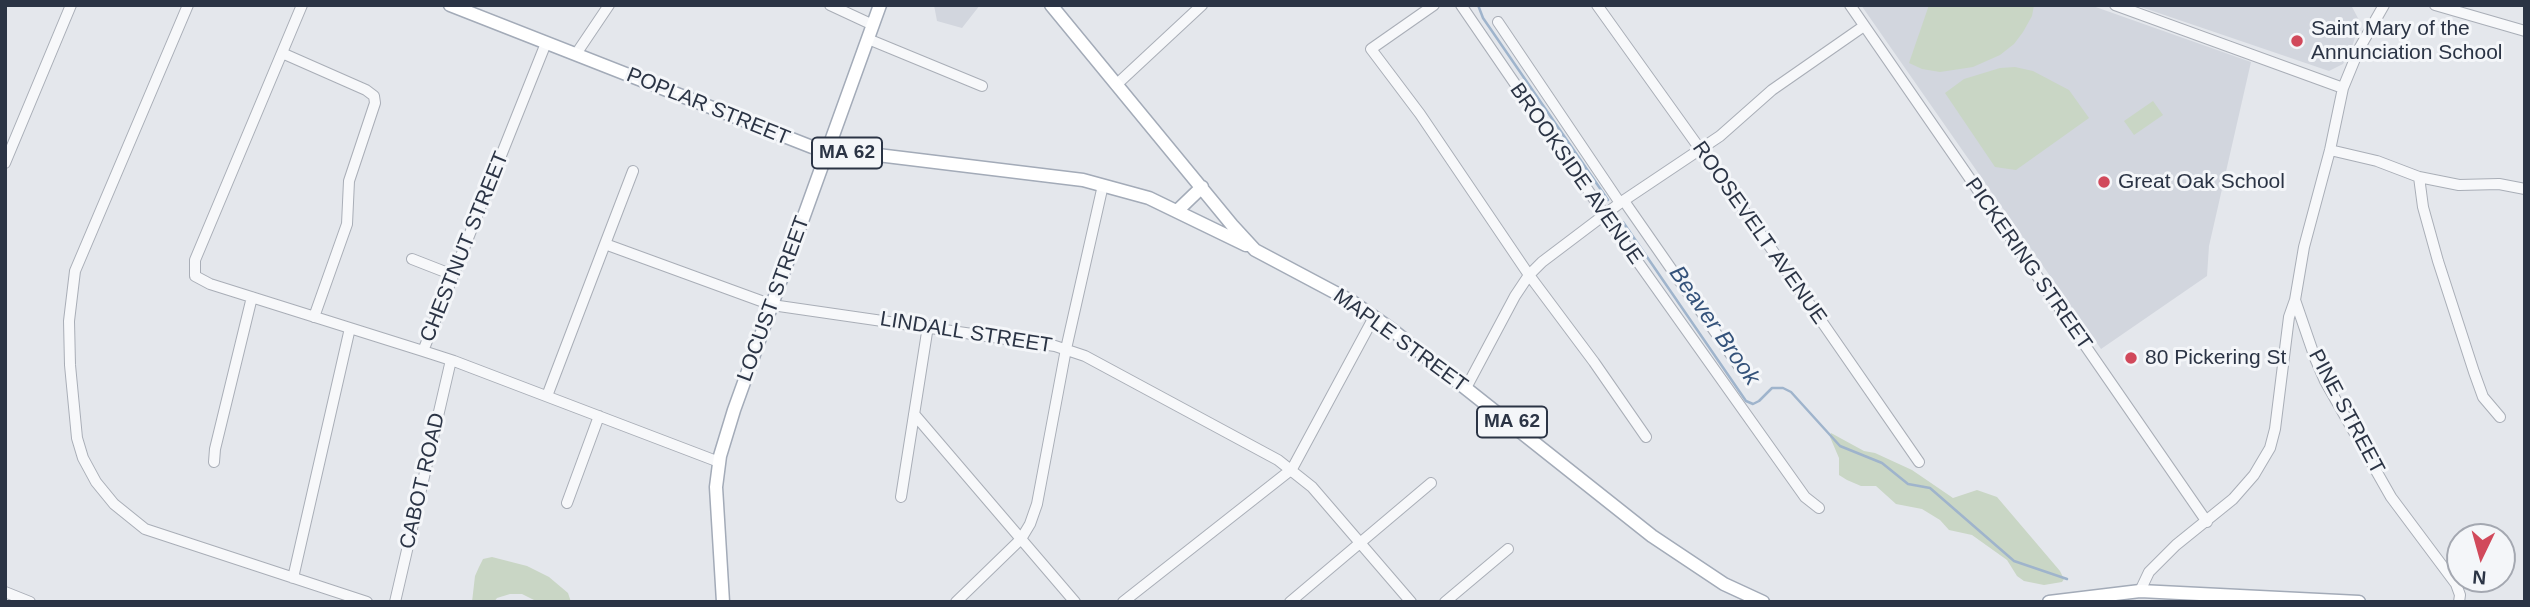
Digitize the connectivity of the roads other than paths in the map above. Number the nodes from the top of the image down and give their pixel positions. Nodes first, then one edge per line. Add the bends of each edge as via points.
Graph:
1 (71, 5) edge
2 (188, 5) edge
3 (302, 5) edge
4 (450, 5) edge
5 (609, 5) edge
6 (830, 5) edge
7 (880, 5) edge
8 (1051, 5) edge
9 (1202, 5) edge
10 (1434, 5) edge
11 (1461, 5) edge
12 (1597, 5) edge
13 (1850, 5) edge
14 (2115, 5) edge
15 (2384, 5) edge
16 (2435, 5) edge
17 (1498, 22) dead end
18 (873, 25) junction
19 (1864, 26) junction
20 (2525, 31) edge
21 (868, 39) junction
22 (546, 43) junction
23 (282, 53) junction
24 (576, 54) junction
25 (1116, 85) junction
26 (982, 86) dead end
27 (2343, 88) junction
28 (1700, 149) junction
29 (828, 150) junction
30 (2330, 150) junction
31 (5, 163) edge
32 (633, 171) dead end
33 (2419, 177) junction
34 (1103, 184) junction
35 (1202, 187) junction
36 (2525, 189) edge
37 (1622, 202) junction
38 (1177, 211) junction
39 (1604, 214) junction
40 (605, 244) junction
41 (1255, 250) junction
42 (412, 260) dead end
43 (453, 275) junction
44 (1529, 275) junction
45 (252, 297) junction
46 (2295, 300) junction
47 (772, 305) junction
48 (314, 317) junction
49 (1374, 317) junction
50 (928, 326) junction
51 (351, 328) junction
52 (1066, 349) junction
53 (423, 351) junction
54 (451, 360) junction
55 (1743, 372) dead end
56 (1466, 388) junction
57 (547, 396) junction
58 (914, 414) junction
59 (599, 416) junction
60 (2500, 417) dead end
61 (1646, 437) dead end
62 (214, 462) dead end
63 (719, 462) junction
64 (1919, 462) dead end
65 (1292, 469) junction
66 (1432, 484) dead end
67 (901, 497) dead end
68 (567, 503) dead end
69 (1819, 508) dead end
70 (2207, 522) junction
71 (1021, 539) junction
72 (1361, 543) junction
73 (1508, 549) dead end
74 (293, 578) junction
75 (2140, 591) junction
76 (5, 592) edge
77 (30, 602) edge
78 (367, 602) edge
79 (395, 602) edge
80 (723, 602) edge
81 (956, 602) edge
82 (1075, 602) edge
83 (1123, 602) edge
84 (1290, 602) edge
85 (1411, 602) edge
86 (1445, 602) edge
87 (1763, 602) edge
88 (2049, 602) edge
89 (2359, 602) edge
90 (2459, 602) edge

1 - 31 street
2 - 74 street via 75,271 69,321 77,438 96,482 126,516 145,529
3 - 23 street
4 - 22 main road, POPLAR STREET / MA 62
5 - 24 street
6 - 18 street
7 - 18 main road, LOCUST STREET
8 - 25 main road, MAPLE STREET
9 - 25 street
10 - 44 street via 1371,50
11 - 39 street, BROOKSIDE AVENUE
12 - 28 street, ROOSEVELT AVENUE
13 - 19 street, PICKERING STREET
14 - 27 street
15 - 27 street, PINE STREET
16 - 20 street
17 - 37 street, BROOKSIDE AVENUE
18 - 21 main road, LOCUST STREET
19 - 28 street via 1772,90
19 - 70 street, PICKERING STREET
21 - 26 street
21 - 29 main road, LOCUST STREET
22 - 24 main road, POPLAR STREET / MA 62
22 - 43 street, CHESTNUT STREET
23 - 45 street via 194,269 199,280
23 - 48 street via 366,90 375,103 349,181 347,224
24 - 29 main road, POPLAR STREET / MA 62
25 - 35 main road, MAPLE STREET
27 - 30 street, PINE STREET
28 - 37 street
28 - 64 street, ROOSEVELT AVENUE
29 - 34 main road, POPLAR STREET / MA 62
29 - 47 main road, LOCUST STREET
30 - 33 street
30 - 46 street, PINE STREET
32 - 40 street
33 - 36 street
33 - 60 street via 2434,248 2474,372 2483,397
34 - 38 main road, POPLAR STREET / MA 62
34 - 52 street
35 - 38 main road
35 - 41 main road, MAPLE STREET
37 - 39 street
37 - 55 street, BROOKSIDE AVENUE
38 - 41 main road, POPLAR STREET / MA 62
39 - 44 street
39 - 69 street, BROOKSIDE AVENUE via 1805,497
40 - 47 street, LINDALL STREET
40 - 57 street
41 - 49 main road, MAPLE STREET / MA 62
42 - 43 street
43 - 53 street, CHESTNUT STREET
44 - 56 street
44 - 61 street
45 - 48 street
45 - 62 street
46 - 70 street via 2270,448 2247,483
46 - 90 street, PINE STREET via 2325,381 2391,497 2456,584
47 - 50 street, LINDALL STREET
47 - 63 main road, LOCUST STREET
48 - 51 street
49 - 56 main road, MAPLE STREET / MA 62
49 - 65 street
50 - 52 street, LINDALL STREET
50 - 58 street
51 - 53 street
51 - 74 street
52 - 65 street, LINDALL STREET via 1169,399
52 - 71 street via 1037,504
53 - 54 street, CHESTNUT STREET
54 - 57 street, CHESTNUT STREET
54 - 79 street, CABOT ROAD
56 - 87 main road, MAPLE STREET / MA 62 via 1675,552
57 - 59 street, CHESTNUT STREET
58 - 67 street
58 - 71 street
59 - 63 street, CHESTNUT STREET
59 - 68 street
63 - 80 main road, LOCUST STREET via 716,487
65 - 72 street, LINDALL STREET
65 - 83 street
66 - 72 street
70 - 75 street via 2149,572
71 - 81 street
71 - 82 street
72 - 84 street
72 - 85 street, LINDALL STREET
73 - 86 street
74 - 78 street
75 - 88 main road
75 - 89 main road
76 - 77 street

